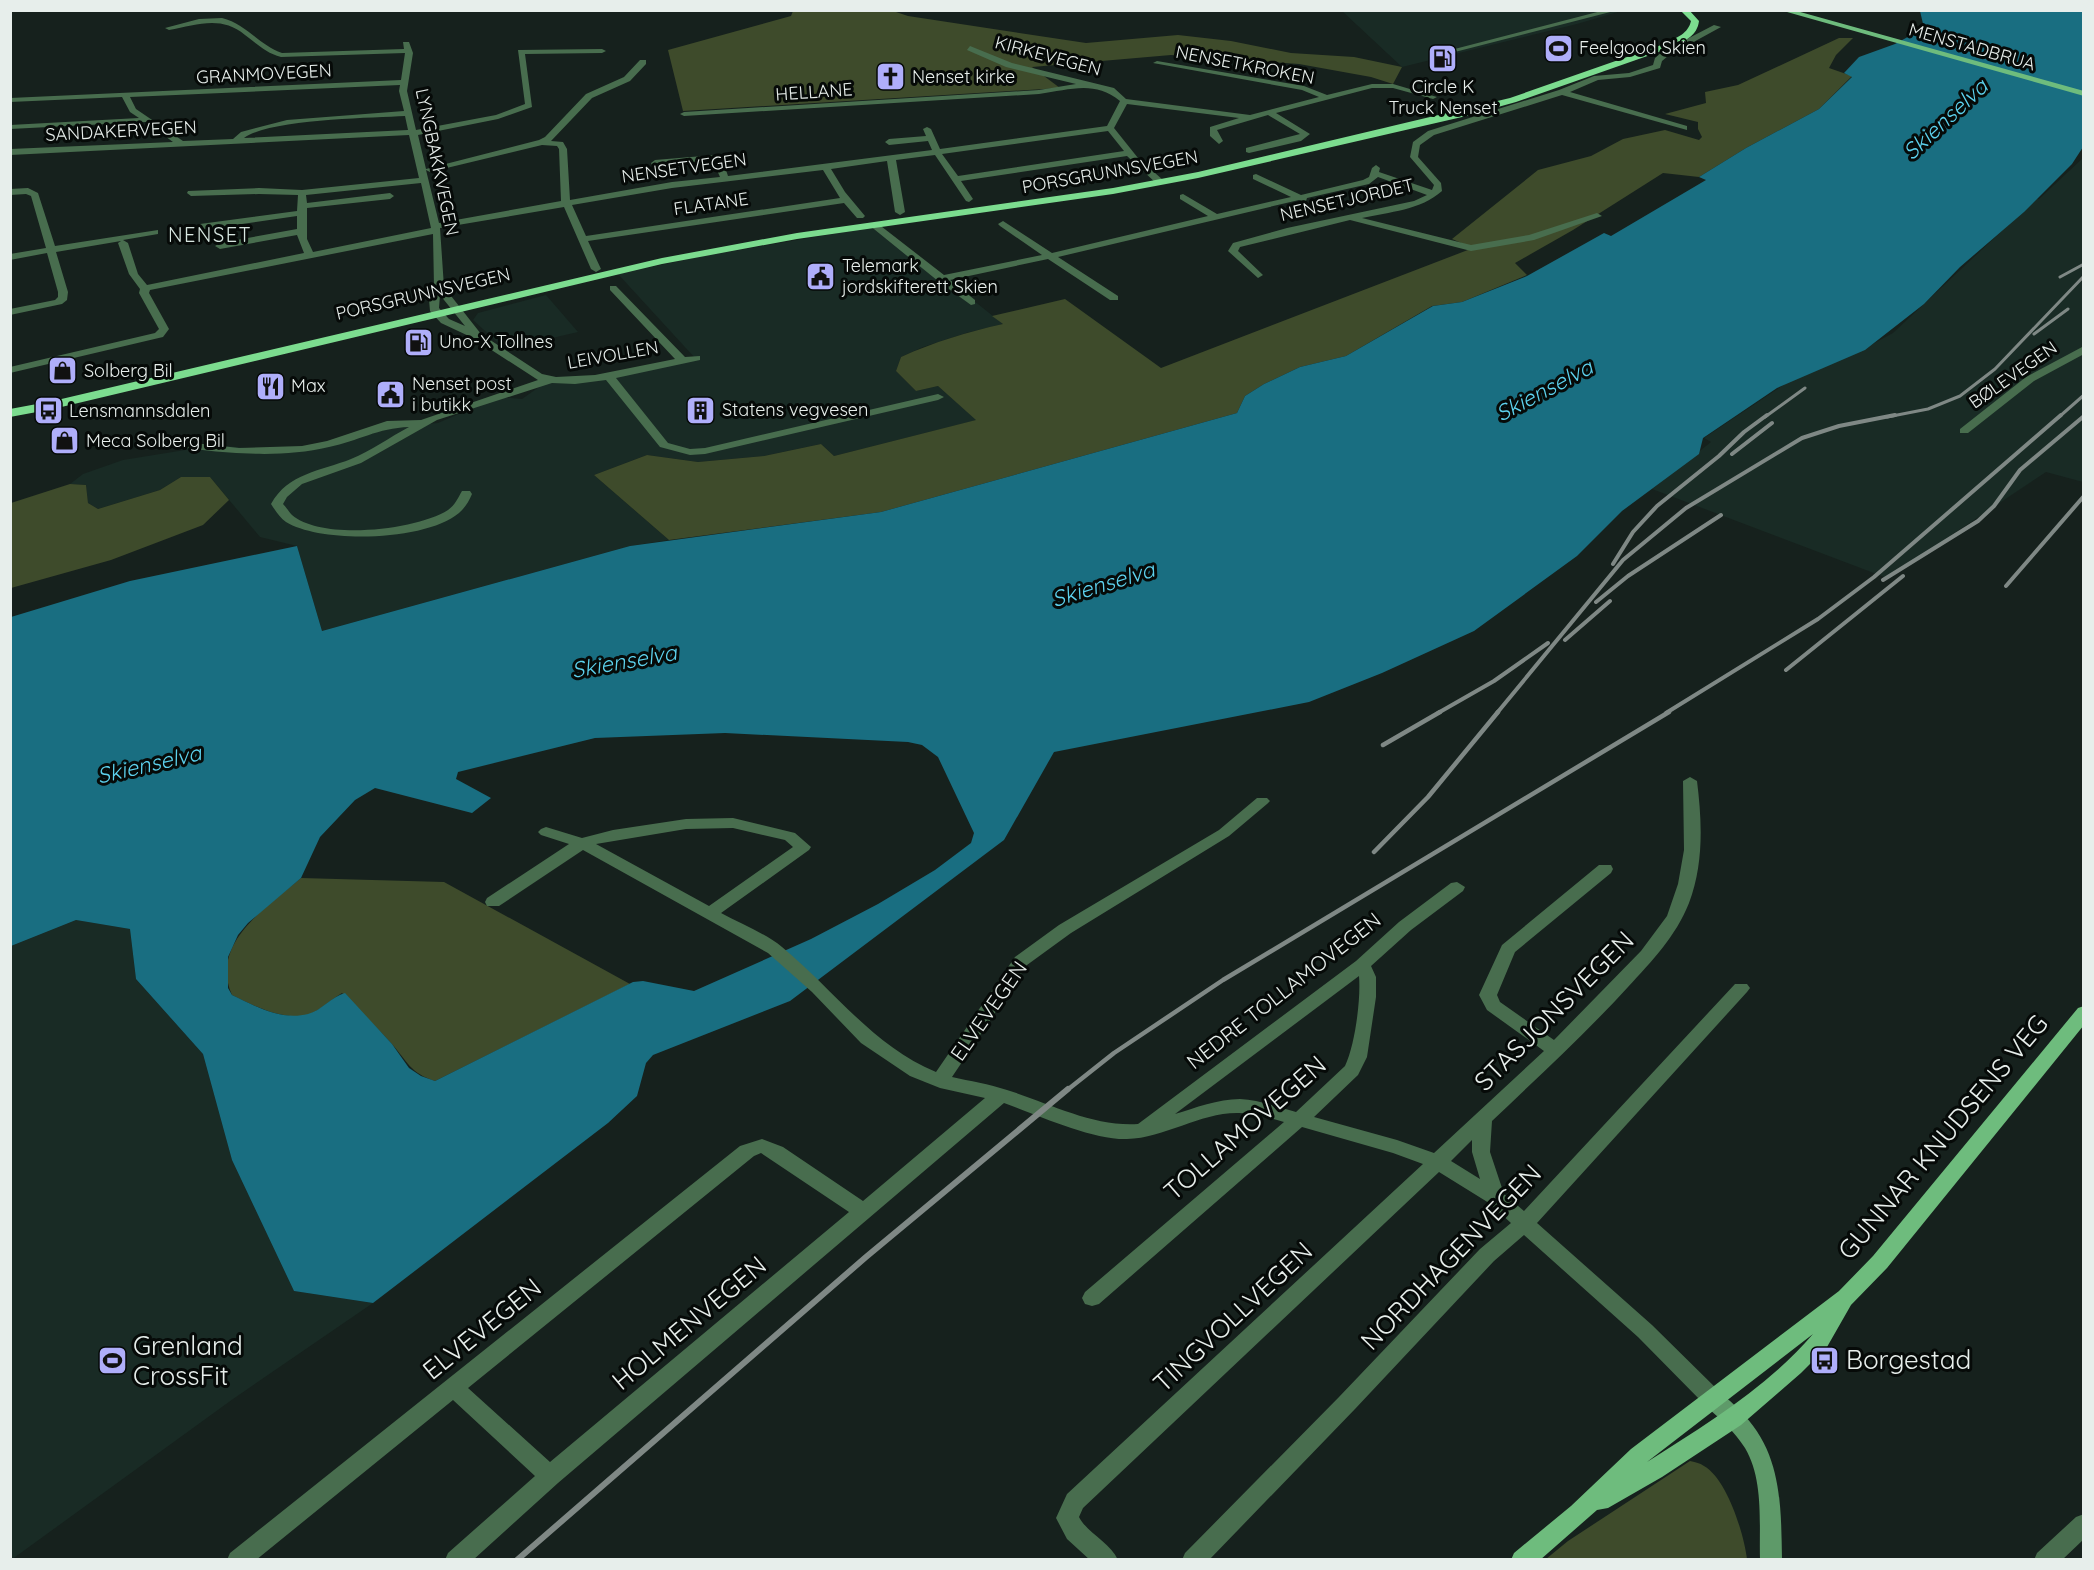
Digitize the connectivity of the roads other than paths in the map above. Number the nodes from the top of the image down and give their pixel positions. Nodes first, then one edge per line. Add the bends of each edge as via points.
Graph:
1 (1615, 10) edge
2 (1684, 10) edge
3 (1783, 10) edge
4 (1718, 27) dead end
5 (169, 28) dead end
6 (970, 48) dead end
7 (602, 51) dead end
8 (1448, 52) dead end
9 (643, 62) dead end
10 (1617, 62) junction
11 (1157, 63) dead end
12 (1643, 69) junction
13 (404, 82) junction
14 (1090, 84) junction
15 (1562, 92) junction
16 (2084, 94) edge
17 (126, 95) junction
18 (1432, 97) dead end
19 (1327, 98) junction
20 (10, 100) edge
21 (1124, 101) junction
22 (1268, 112) junction
23 (408, 113) junction
24 (684, 114) dead end
25 (1250, 117) junction
26 (146, 120) junction
27 (10, 127) edge
28 (1110, 128) junction
29 (1684, 128) dead end
30 (927, 129) dead end
31 (414, 133) junction
32 (932, 138) junction
33 (1219, 141) dead end
34 (234, 142) junction
35 (542, 142) junction
36 (889, 142) dead end
37 (182, 144) junction
38 (1249, 150) dead end
39 (10, 152) edge
40 (937, 152) junction
41 (1129, 153) junction
42 (891, 158) junction
43 (655, 163) dead end
44 (826, 167) junction
45 (430, 169) dead end
46 (1257, 177) dead end
47 (725, 179) junction
48 (957, 179) junction
49 (424, 180) junction
50 (1157, 180) junction
51 (10, 192) edge
52 (191, 193) dead end
53 (233, 193) junction
54 (302, 193) junction
55 (1434, 194) junction
56 (390, 196) dead end
57 (1183, 197) dead end
58 (969, 199) dead end
59 (1303, 199) junction
60 (844, 200) junction
61 (566, 202) junction
62 (229, 205) dead end
63 (302, 209) junction
64 (900, 212) dead end
65 (860, 216) dead end
66 (1597, 216) dead end
67 (1216, 217) junction
68 (1349, 217) junction
69 (1003, 224) dead end
70 (874, 225) junction
71 (200, 227) dead end
72 (436, 228) junction
73 (302, 231) junction
74 (155, 232) dead end
75 (582, 239) junction
76 (123, 243) dead end
77 (220, 246) dead end
78 (50, 250) junction
79 (310, 255) junction
80 (1050, 256) junction
81 (10, 257) edge
82 (597, 269) dead end
83 (1258, 275) dead end
84 (941, 279) junction
85 (439, 287) junction
86 (145, 288) junction
87 (613, 288) dead end
88 (1114, 298) dead end
89 (971, 302) dead end
90 (455, 308) junction
91 (10, 312) edge
92 (436, 312) junction
93 (477, 336) junction
94 (2084, 349) edge
95 (696, 358) dead end
96 (682, 360) junction
97 (10, 370) edge
98 (608, 375) junction
99 (549, 380) junction
100 (938, 398) dead end
101 (53, 405) junction
102 (10, 413) edge
103 (10, 418) edge
104 (423, 423) junction
105 (1964, 431) dead end
106 (176, 444) dead end
107 (466, 494) dead end
108 (1690, 781) dead end
109 (1262, 801) dead end
110 (546, 832) dead end
111 (582, 843) junction
112 (1605, 869) dead end
113 (1457, 887) dead end
114 (493, 902) dead end
115 (709, 914) junction
116 (1362, 965) junction
117 (1741, 988) dead end
118 (2084, 1012) edge
119 (1554, 1048) junction
120 (940, 1081) junction
121 (1001, 1095) junction
122 (1300, 1119) junction
123 (1483, 1119) junction
124 (1139, 1131) junction
125 (1438, 1162) junction
126 (1496, 1198) junction
127 (863, 1211) junction
128 (1525, 1223) junction
129 (1846, 1297) junction
130 (1092, 1298) dead end
131 (453, 1387) junction
132 (1714, 1400) junction
133 (1733, 1418) junction
134 (550, 1476) junction
135 (1579, 1513) junction
136 (2084, 1524) edge
137 (238, 1560) edge
138 (456, 1560) edge
139 (1107, 1560) edge
140 (1193, 1560) edge
141 (1522, 1560) edge
142 (1771, 1560) edge
143 (2045, 1560) edge

1 - 8 street
2 - 10 highway, PORSGRUNNSVEGEN via 1695,21 1690,34
3 - 16 main road, MENSTADBRUA
4 - 12 street via 1665,54 1657,66
5 - 13 street, LYNGBAKKVEGEN via 229,22 274,54 291,56 407,48
6 - 14 street, KIRKEVEGEN via 1009,65
7 - 31 street, SANDAKERVEGEN via 521,52 530,105 498,117
9 - 35 street via 627,79 589,96
10 - 12 street
10 - 50 highway, PORSGRUNNSVEGEN via 1486,108
11 - 19 street, NENSETKROKEN via 1304,88
12 - 15 street via 1630,75 1597,78
13 - 17 street, GRANMOVEGEN
13 - 23 street, LYNGBAKKVEGEN
14 - 21 street, KIRKEVEGEN via 1111,90
14 - 24 street, HELLANE via 1039,92
15 - 29 street
15 - 55 street, NENSETJORDET via 1421,139 1414,157 1438,185
17 - 20 street, GRANMOVEGEN
17 - 26 street via 133,110
18 - 19 street, NENSETKROKEN via 1393,86 1372,86
19 - 22 street, NENSETKROKEN
21 - 25 street, NENSETKROKEN
21 - 28 street
22 - 25 street, NENSETKROKEN
22 - 38 street via 1306,134
23 - 31 street, LYNGBAKKVEGEN
23 - 34 street, SANDAKERVEGEN via 265,127 242,133
25 - 33 street via 1214,129
26 - 27 street
26 - 37 street
28 - 40 street, NENSETVEGEN
28 - 41 street
30 - 32 street
31 - 34 street, SANDAKERVEGEN
31 - 49 street, LYNGBAKKVEGEN
32 - 36 street
32 - 40 street
34 - 37 street, SANDAKERVEGEN
35 - 45 street
35 - 61 street via 562,146
37 - 39 street, SANDAKERVEGEN
40 - 42 street, NENSETVEGEN
40 - 48 street
41 - 48 street
41 - 50 street
42 - 44 street, NENSETVEGEN
42 - 64 street
43 - 47 street via 715,158
44 - 47 street, NENSETVEGEN
44 - 60 street
46 - 59 street
47 - 61 street, NENSETVEGEN
48 - 58 street
49 - 54 street
49 - 72 street, LYNGBAKKVEGEN
50 - 70 highway, PORSGRUNNSVEGEN via 1042,202
51 - 78 street via 28,191 35,195
52 - 53 street
53 - 54 street
53 - 62 street
54 - 63 street
55 - 59 street via 1375,171 1366,182
55 - 68 street, NENSETJORDET via 1417,203
56 - 63 street
57 - 67 street
59 - 67 street
60 - 65 street
60 - 75 street, FLATANE
61 - 72 street, NENSETVEGEN
61 - 75 street
63 - 71 street
63 - 73 street
66 - 68 street via 1531,238 1471,248
67 - 80 street
68 - 83 street, NENSETJORDET via 1236,245 1233,251
69 - 80 street
70 - 84 street
70 - 90 highway, PORSGRUNNSVEGEN via 587,274
72 - 79 street, NENSETVEGEN
72 - 85 street, LYNGBAKKVEGEN
73 - 77 street
73 - 79 street
74 - 78 street
75 - 82 street
76 - 86 street via 131,269
78 - 81 street
78 - 91 street via 63,298 48,306
79 - 86 street, NENSETVEGEN
80 - 84 street
80 - 88 street
84 - 89 street
85 - 90 street
85 - 92 street, LYNGBAKKVEGEN via 434,299
86 - 97 street via 163,333
87 - 96 street
90 - 92 highway, PORSGRUNNSVEGEN
90 - 93 street, LEIVOLLEN
92 - 93 street, LEIVOLLEN via 445,321
92 - 101 highway, PORSGRUNNSVEGEN
93 - 99 street, LEIVOLLEN
94 - 105 street, BØLEVEGEN via 2030,380
95 - 96 street, LEIVOLLEN
96 - 98 street, LEIVOLLEN
98 - 99 street, LEIVOLLEN
98 - 100 street via 664,445 690,452
99 - 104 street
101 - 102 highway, PORSGRUNNSVEGEN
101 - 103 highway, PORSGRUNNSVEGEN
104 - 106 street via 387,424 302,449 239,450
104 - 107 street via 357,461 298,481 282,495 277,504 280,511 310,527 379,534 451,514
108 - 119 street, STASJONSVEGEN via 1691,849 1687,884 1675,916 1654,948
109 - 120 street, ELVEVEGEN via 1224,833 1065,929 1021,961
110 - 111 street, ELVEVEGEN
111 - 114 street
111 - 115 street, ELVEVEGEN
111 - 115 street via 686,824 733,823 790,836 803,847
112 - 119 street via 1508,950 1488,995 1493,1006
113 - 116 street, NEDRE TOLLAMOVEGEN
115 - 120 street, ELVEVEGEN via 774,949 867,1039 916,1071
116 - 122 street, TOLLAMOVEGEN via 1368,977 1358,1057 1352,1070
116 - 124 street, NEDRE TOLLAMOVEGEN
117 - 128 street, NORDHAGENVEGEN
118 - 129 main road, GUNNAR KNUDSENS VEG via 1926,1207
119 - 123 street, STASJONSVEGEN
120 - 121 street
121 - 124 street via 1088,1125
121 - 127 street, HOLMENVEGEN
122 - 124 street via 1239,1106
122 - 125 street
122 - 130 street, TOLLAMOVEGEN
123 - 125 street, TINGVOLLVEGEN
123 - 126 street, STASJONSVEGEN via 1481,1152
125 - 126 street
125 - 139 street, TINGVOLLVEGEN via 1075,1501 1067,1518 1075,1532
126 - 128 street
127 - 131 street, ELVEVEGEN via 776,1152 762,1146 747,1151
127 - 134 street, HOLMENVEGEN
128 - 132 street via 1646,1330
128 - 140 street, NORDHAGENVEGEN via 1487,1255
129 - 132 main road, GUNNAR KNUDSENS VEG
129 - 133 main road, GUNNAR KNUDSENS VEG via 1820,1341
131 - 134 street
131 - 137 street, ELVEVEGEN
132 - 133 street
132 - 135 main road, GUNNAR KNUDSENS VEG via 1639,1456
133 - 135 main road, GUNNAR KNUDSENS VEG
133 - 142 street via 1755,1444 1763,1464 1769,1499
134 - 138 street, HOLMENVEGEN
135 - 141 main road, GUNNAR KNUDSENS VEG
136 - 143 street

